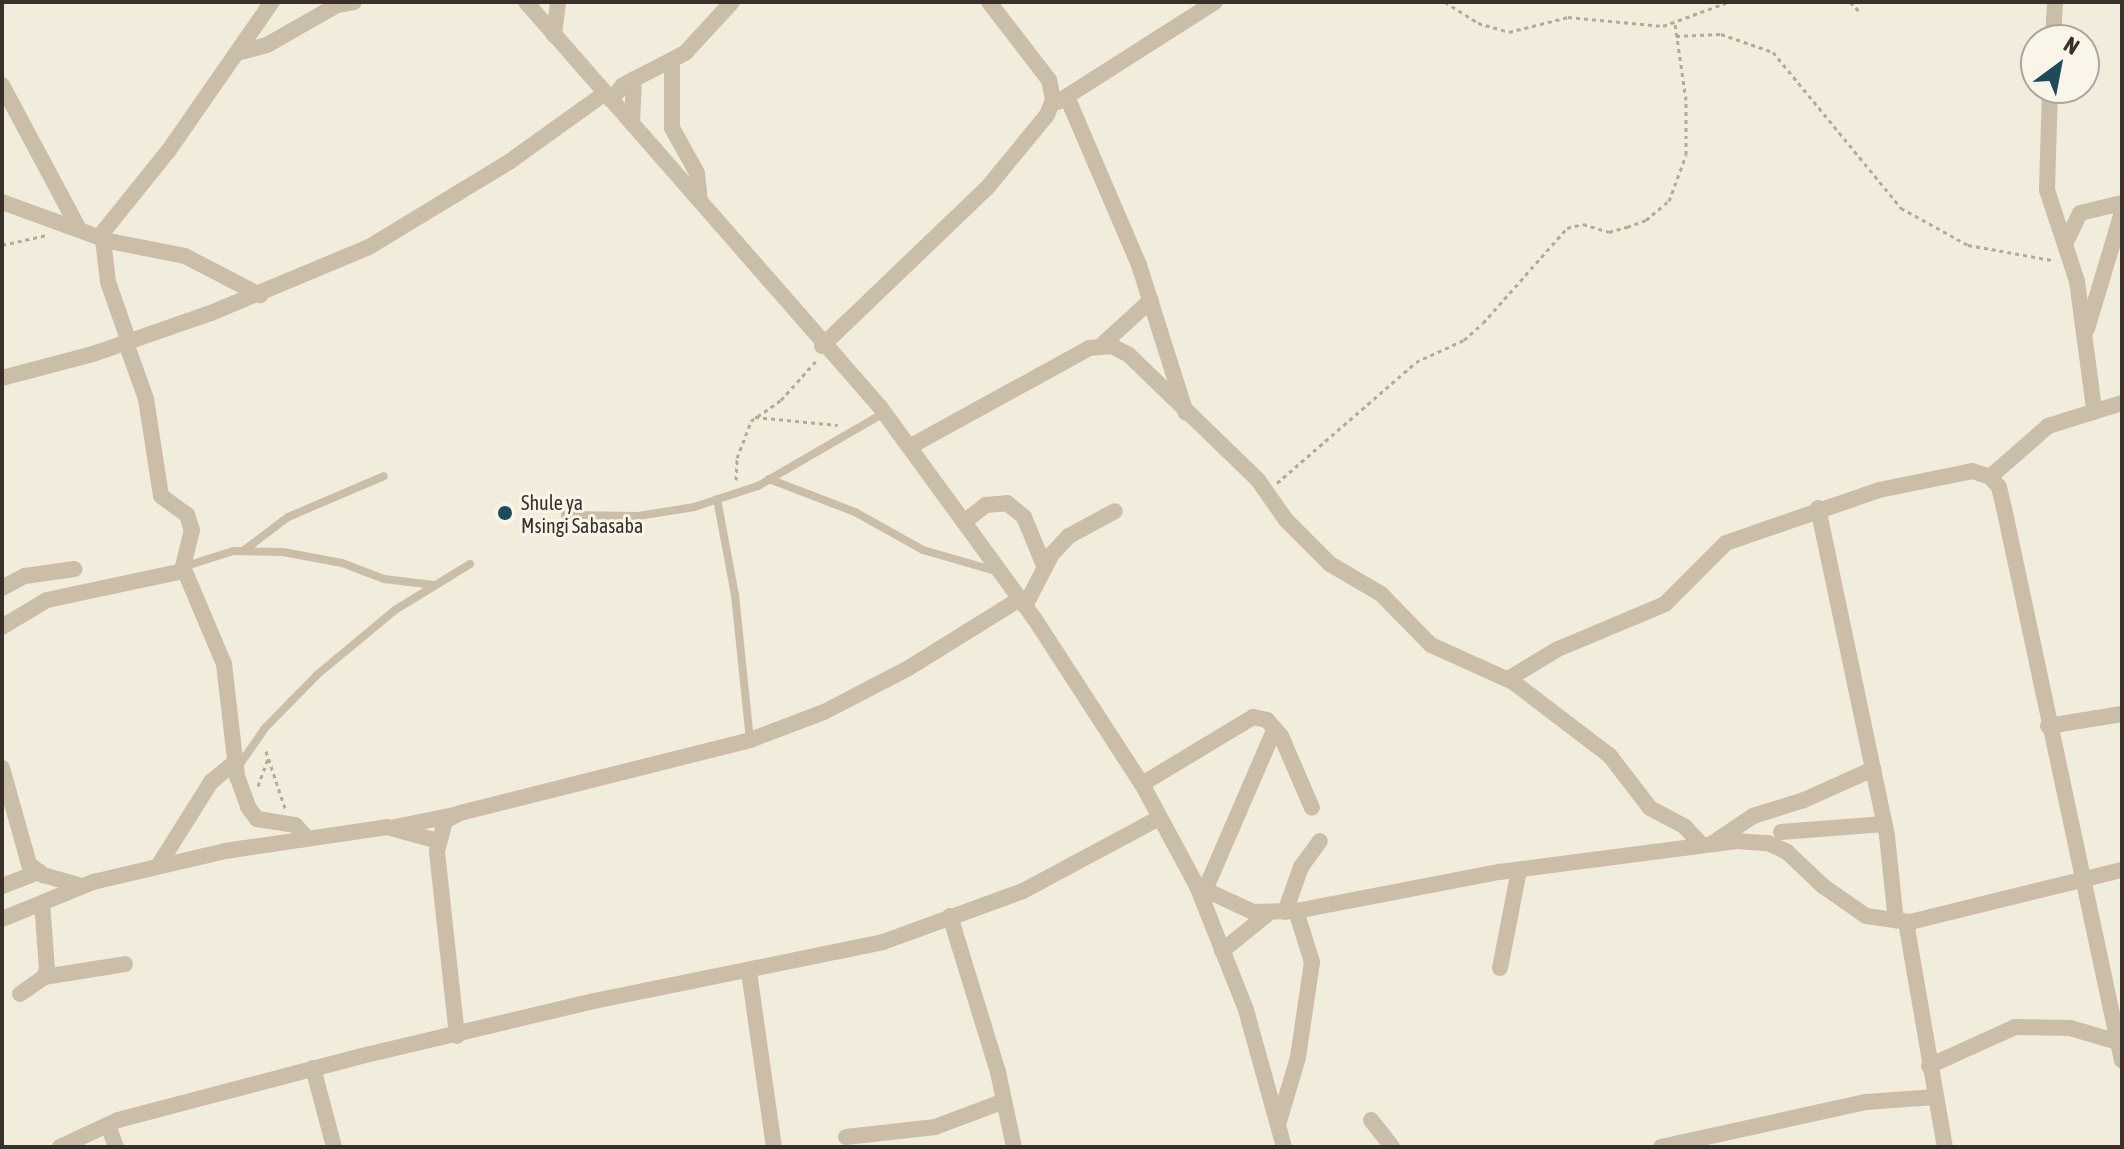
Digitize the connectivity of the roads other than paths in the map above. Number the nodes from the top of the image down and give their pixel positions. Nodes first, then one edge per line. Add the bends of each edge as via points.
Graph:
1 (272, 2) edge
2 (354, 2) edge
3 (526, 2) edge
4 (558, 2) edge
5 (732, 2) edge
6 (989, 2) edge
7 (1215, 2) edge
8 (2055, 2) edge
9 (2054, 24) edge
10 (554, 35) junction
11 (237, 53) junction
12 (672, 60) junction
13 (634, 79) junction
14 (2, 85) edge
15 (608, 96) junction
16 (1067, 97) junction
17 (2050, 104) edge
18 (1050, 107) junction
19 (632, 123) junction
20 (700, 201) junction
21 (2, 202) edge
22 (2122, 203) edge
23 (2122, 212) edge
24 (76, 228) junction
25 (101, 238) junction
26 (2066, 242) junction
27 (260, 295) junction
28 (1151, 300) junction
29 (2087, 330) junction
30 (127, 342) junction
31 (1103, 344) junction
32 (826, 351) junction
33 (2, 378) edge
34 (2122, 403) edge
35 (2094, 409) junction
36 (884, 413) junction
37 (1186, 414) junction
38 (911, 446) junction
39 (384, 476) dead end
40 (1990, 477) junction
41 (769, 479) junction
42 (717, 499) junction
43 (1818, 508) junction
44 (1115, 511) dead end
45 (565, 515) dead end
46 (964, 522) junction
47 (243, 551) junction
48 (470, 564) dead end
49 (1045, 568) junction
50 (75, 569) dead end
51 (184, 569) junction
52 (1000, 572) junction
53 (435, 585) junction
54 (2, 588) edge
55 (1023, 603) junction
56 (2, 627) edge
57 (1508, 679) junction
58 (2122, 714) edge
59 (2048, 726) junction
60 (1275, 728) junction
61 (750, 740) junction
62 (236, 766) junction
63 (2, 768) edge
64 (1873, 769) junction
65 (1142, 784) junction
66 (1312, 808) dead end
67 (1776, 810) junction
68 (456, 815) junction
69 (1159, 818) junction
70 (1884, 824) junction
71 (392, 828) junction
72 (1781, 832) junction
73 (307, 838) junction
74 (438, 841) junction
75 (1320, 841) dead end
76 (1707, 844) junction
77 (1787, 852) junction
78 (160, 863) junction
79 (1519, 870) junction
80 (2122, 870) edge
81 (39, 872) junction
82 (2085, 879) junction
83 (2, 886) edge
84 (82, 886) junction
85 (1201, 888) junction
86 (42, 903) junction
87 (1284, 912) junction
88 (950, 916) junction
89 (2, 919) edge
90 (1901, 922) junction
91 (1222, 951) junction
92 (125, 964) dead end
93 (1500, 968) dead end
94 (749, 972) junction
95 (44, 977) junction
96 (20, 994) dead end
97 (457, 1036) junction
98 (2118, 1042) junction
99 (2122, 1061) edge
100 (1929, 1066) junction
101 (313, 1068) junction
102 (1935, 1097) junction
103 (1004, 1101) junction
104 (1371, 1120) dead end
105 (108, 1125) junction
106 (1278, 1125) junction
107 (846, 1137) dead end
108 (60, 1147) edge
109 (116, 1147) edge
110 (334, 1147) edge
111 (774, 1147) edge
112 (1014, 1147) edge
113 (1284, 1147) edge
114 (1392, 1147) edge
115 (1661, 1147) edge
116 (1945, 1147) edge

1 - 11 street
2 - 11 street via 337,5 267,45
3 - 10 street
4 - 10 street via 561,14
5 - 12 street via 704,35
6 - 18 street via 1049,80
7 - 16 street
8 - 9 street
10 - 15 street
11 - 25 street
12 - 13 street
12 - 20 street via 672,128 697,173
13 - 15 street
13 - 19 street
14 - 24 street
15 - 19 street
15 - 27 street via 369,247
16 - 18 street
16 - 28 street
17 - 26 street via 2047,190
18 - 32 street via 1036,133 987,188
19 - 20 street
20 - 32 street
21 - 24 street
22 - 26 street via 2080,213
23 - 29 street
24 - 25 street
25 - 27 street via 185,256
25 - 30 street
26 - 29 street
27 - 30 street
28 - 31 street
28 - 37 street
29 - 35 street
30 - 33 street
30 - 51 street via 146,399 161,496 187,515 192,530
31 - 37 street via 1129,355
31 - 38 street
32 - 36 street
34 - 35 street
35 - 40 street via 2048,426 2022,443
36 - 38 street
36 - 41 lane
37 - 57 street via 1330,564 1381,594 1431,645
38 - 46 street
39 - 47 lane via 288,517
40 - 43 street via 1972,471 1953,474
40 - 59 street via 2002,498
41 - 42 lane
41 - 52 lane via 855,512 923,550
42 - 45 lane via 638,516
42 - 61 lane via 735,595
43 - 57 street via 1726,543 1665,604 1558,649
43 - 64 street
44 - 49 street via 1069,536
46 - 49 street via 986,505 1007,503 1024,517
46 - 52 street
47 - 51 lane
47 - 53 lane via 342,563 384,579
48 - 53 lane
49 - 55 street
50 - 54 street via 25,576
51 - 56 street via 47,600
51 - 62 street via 224,664
52 - 55 street
53 - 62 lane via 395,610 318,674
55 - 61 street via 824,712
55 - 65 street
57 - 76 street via 1610,756 1650,808
58 - 59 street
59 - 82 street
60 - 65 street via 1260,718 1244,720
60 - 66 street via 1294,757
60 - 85 street
61 - 68 street
62 - 73 street via 257,819 295,825
62 - 78 street via 211,782
63 - 81 street via 24,856
64 - 67 street
64 - 70 street
65 - 69 street
67 - 72 street
67 - 76 street via 1728,828
68 - 71 street
68 - 74 street via 445,821
69 - 85 street
69 - 88 street via 1023,891
70 - 72 street
70 - 90 street
71 - 73 street
71 - 74 street
72 - 77 street
73 - 78 street
74 - 97 street
75 - 87 street via 1301,867
76 - 77 street via 1768,843
76 - 79 street
77 - 90 street via 1845,904 1866,916
78 - 84 street
79 - 87 street
79 - 93 street
80 - 82 street
81 - 83 street
81 - 84 street
82 - 90 street
82 - 98 street
84 - 86 street
85 - 87 street via 1253,912
85 - 91 street
86 - 89 street
86 - 95 street
87 - 91 street
87 - 106 street via 1312,962 1298,1057
88 - 94 street via 845,952
88 - 103 street
90 - 100 street
91 - 106 street via 1246,1010
92 - 95 street
94 - 97 street via 594,1001
94 - 111 street
95 - 96 street
97 - 101 street
98 - 99 street
98 - 100 street via 2070,1028 2015,1027
100 - 102 street
101 - 105 street
101 - 110 street
102 - 115 street via 1866,1102
102 - 116 street
103 - 107 street via 935,1127
103 - 112 street
104 - 114 street
105 - 108 street
105 - 109 street
106 - 113 street

